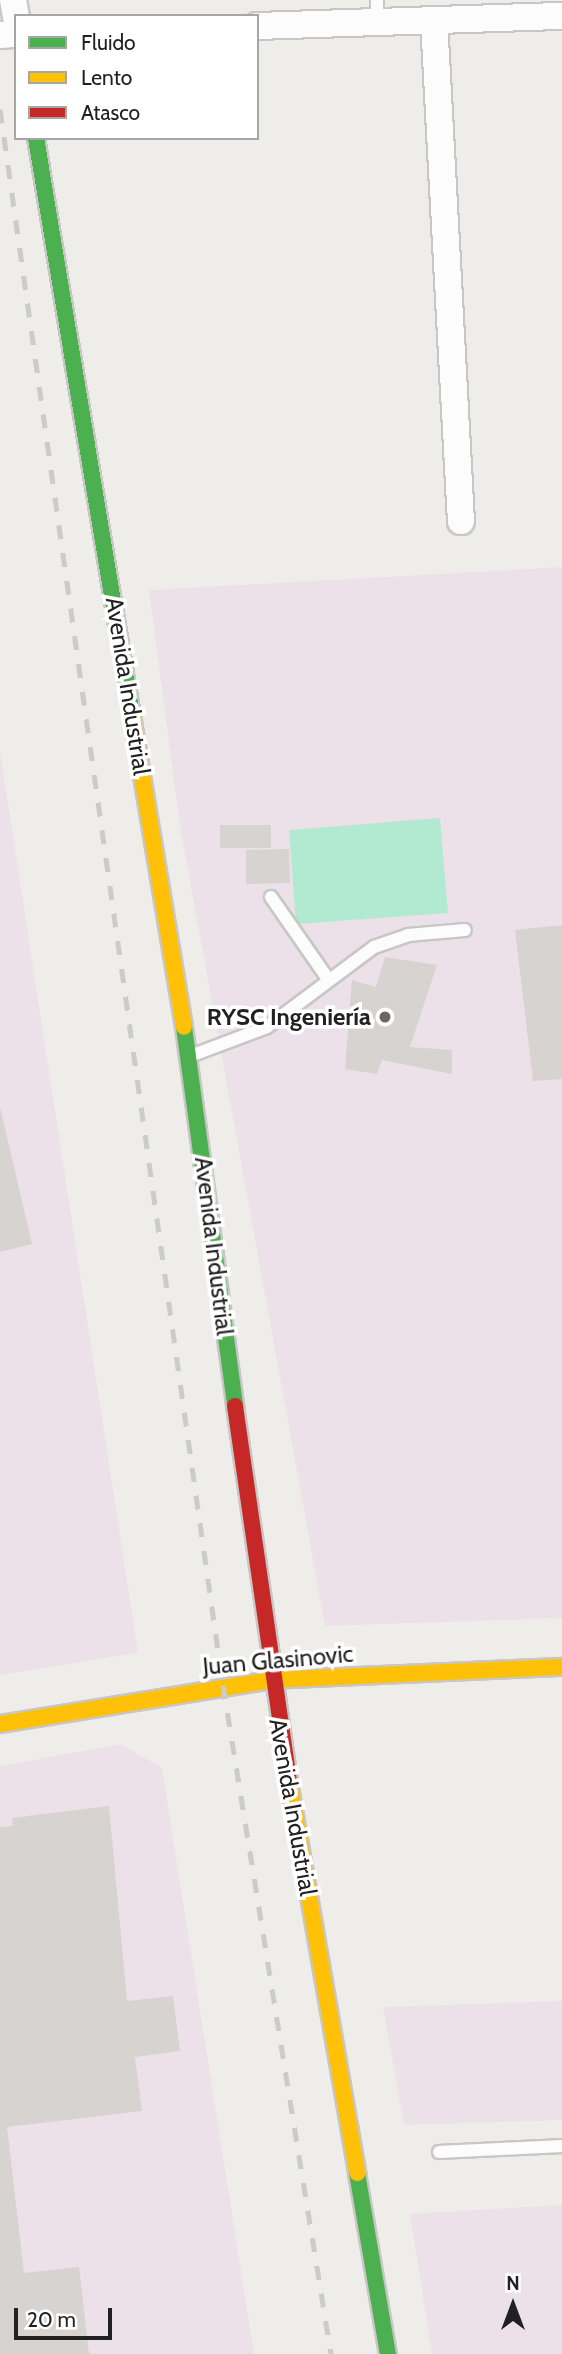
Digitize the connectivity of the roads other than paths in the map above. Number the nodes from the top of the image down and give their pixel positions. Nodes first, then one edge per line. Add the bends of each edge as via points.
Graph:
1 (377, 11) edge
2 (562, 16) edge
3 (435, 20) junction
4 (259, 26) edge
5 (36, 140) edge
6 (461, 521) dead end
7 (271, 897) dead end
8 (465, 930) dead end
9 (328, 979) junction
10 (190, 1056) junction
11 (562, 1667) edge
12 (271, 1680) junction
13 (0, 1724) edge
14 (562, 2146) edge
15 (439, 2152) dead end
16 (388, 2354) edge

1 - 3 street
1 - 4 street
2 - 3 street
3 - 6 street
5 - 10 street, Avenida Industrial
7 - 9 lane
8 - 9 lane via 408,935 374,947
9 - 10 lane via 267,1027
10 - 12 street, Avenida Industrial
11 - 12 street, Juan Glasinovic
12 - 13 street, Juan Glasinovic
12 - 16 street, Avenida Industrial
14 - 15 lane

